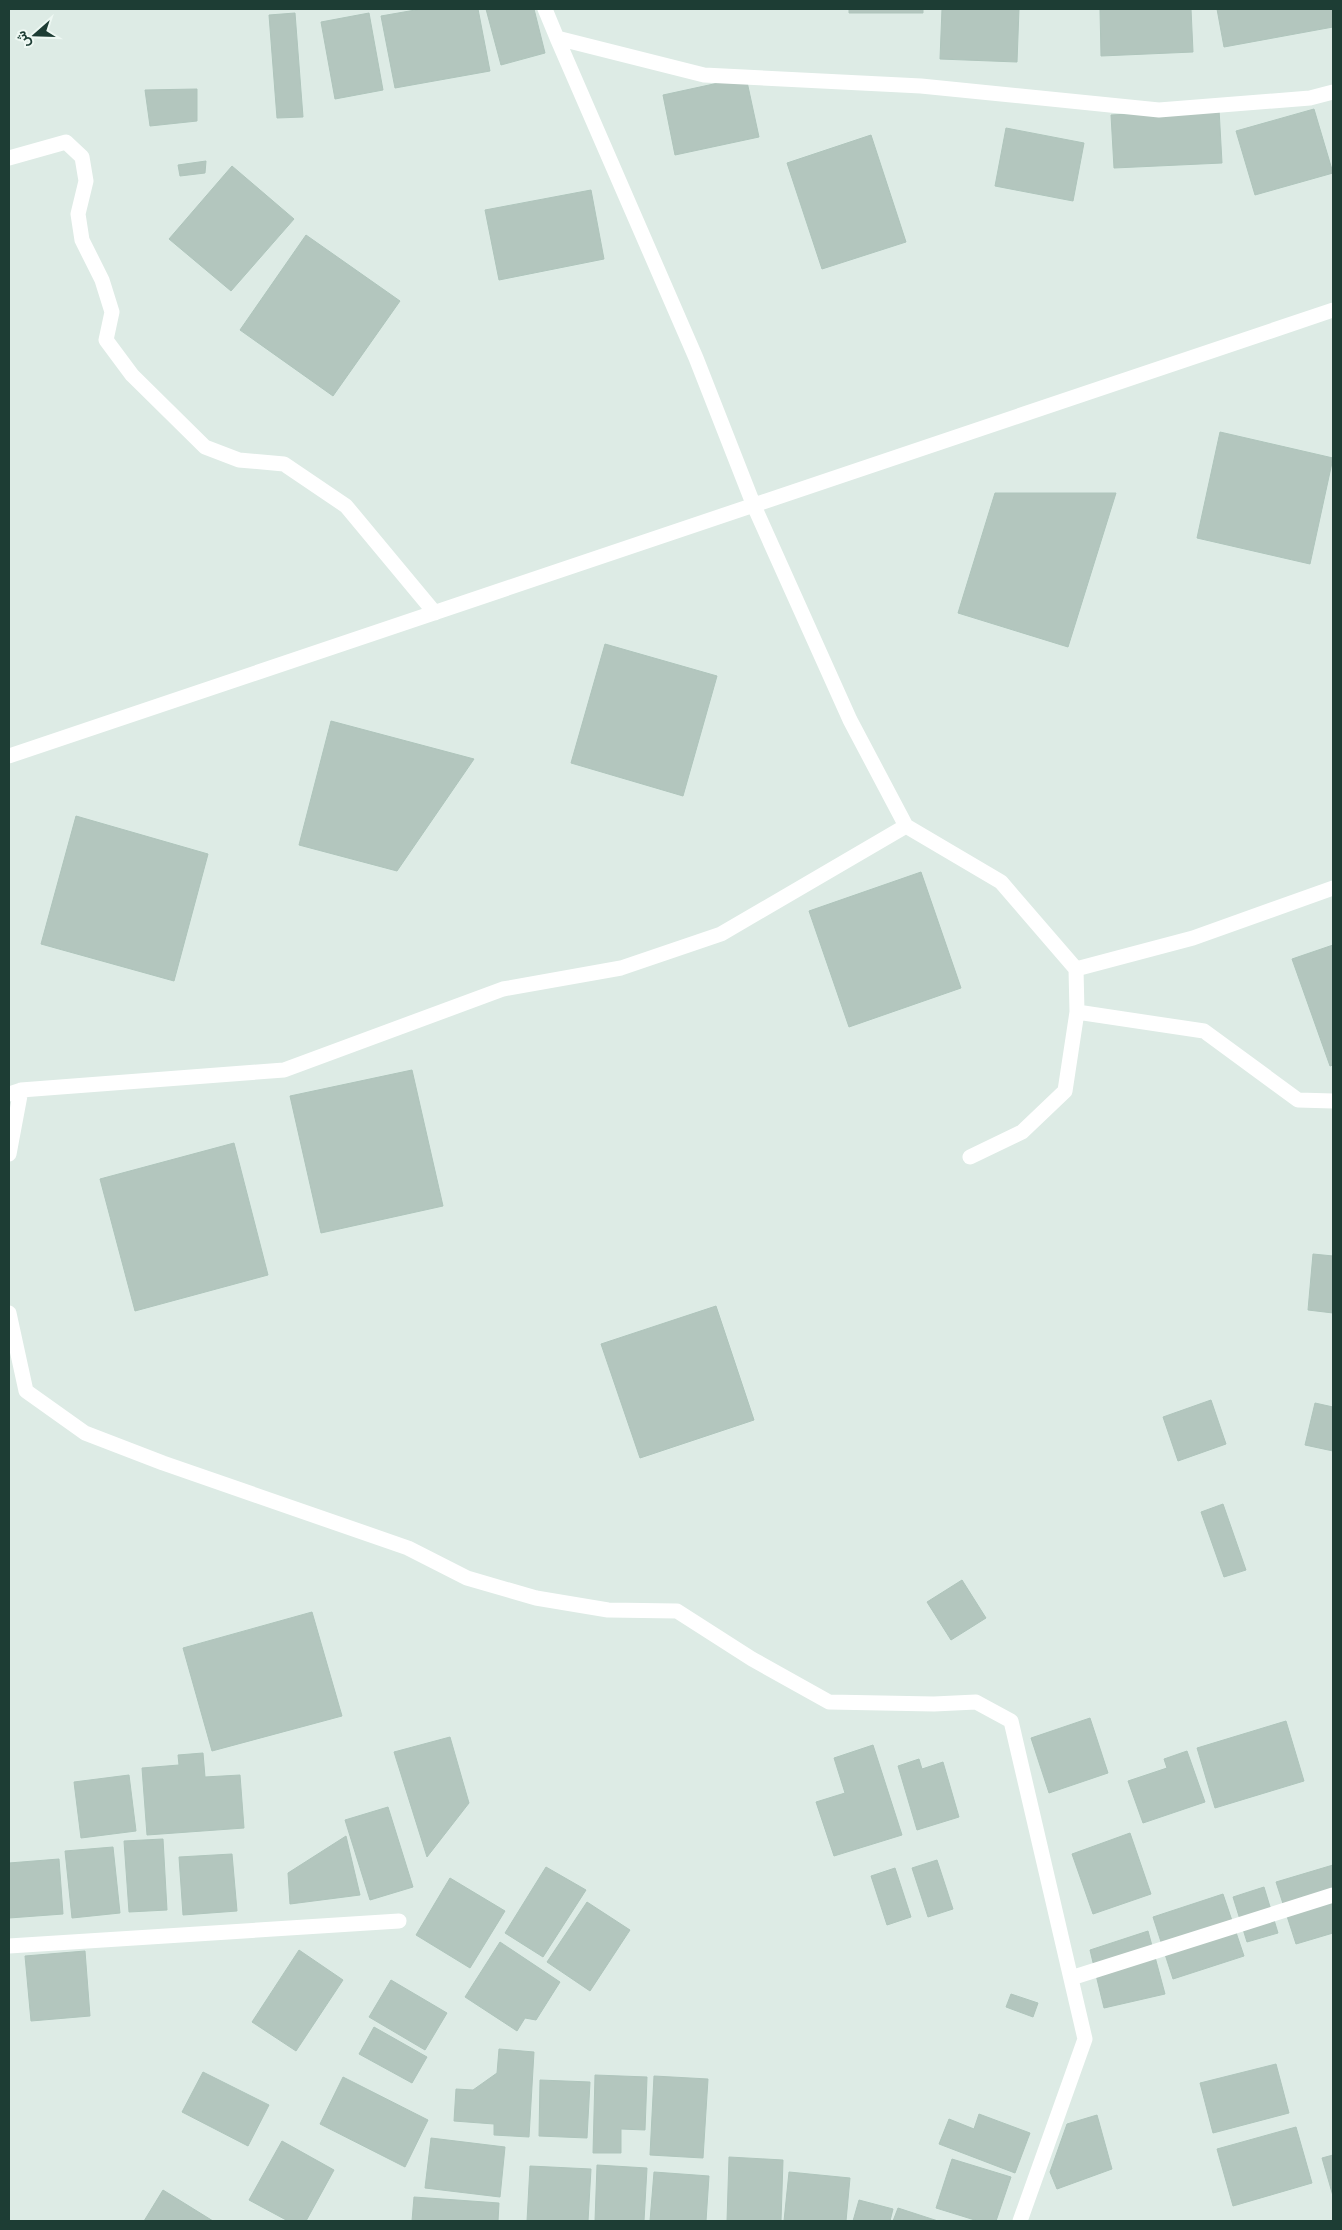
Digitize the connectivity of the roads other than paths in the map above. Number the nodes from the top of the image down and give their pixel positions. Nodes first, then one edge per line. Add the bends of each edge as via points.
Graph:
1 (545, 9) edge
2 (557, 38) junction
3 (1333, 92) edge
4 (9, 158) edge
5 (1333, 310) edge
6 (754, 506) junction
7 (435, 613) junction
8 (9, 756) edge
9 (906, 826) junction
10 (1333, 888) edge
11 (1076, 969) junction
12 (1077, 1012) junction
13 (15, 1092) edge
14 (1333, 1100) edge
15 (9, 1154) edge
16 (970, 1157) dead end
17 (9, 1313) edge
18 (1333, 1895) edge
19 (399, 1921) dead end
20 (9, 1946) edge
21 (1071, 1978) junction
22 (1020, 2221) edge

1 - 2 street
2 - 3 street via 704,75 921,86 1159,110 1310,98
2 - 6 street via 696,358
4 - 7 street via 66,142 82,157 86,181 78,214 82,240 102,280 112,312 106,340 132,374 205,447 239,460 284,464 346,506
5 - 6 street
6 - 7 street
6 - 9 street via 850,720
7 - 8 street
9 - 11 street via 1002,882
9 - 13 street via 721,934 621,968 503,989 284,1070
10 - 11 street via 1193,938
11 - 12 street
12 - 14 street via 1204,1031 1298,1100
12 - 16 street via 1065,1091 1022,1132
13 - 15 street
17 - 21 street via 26,1391 85,1433 408,1548 467,1578 536,1598 608,1610 677,1611 752,1659 829,1702 976,1702 1011,1721
18 - 21 street
19 - 20 street
21 - 22 street via 1085,2040

